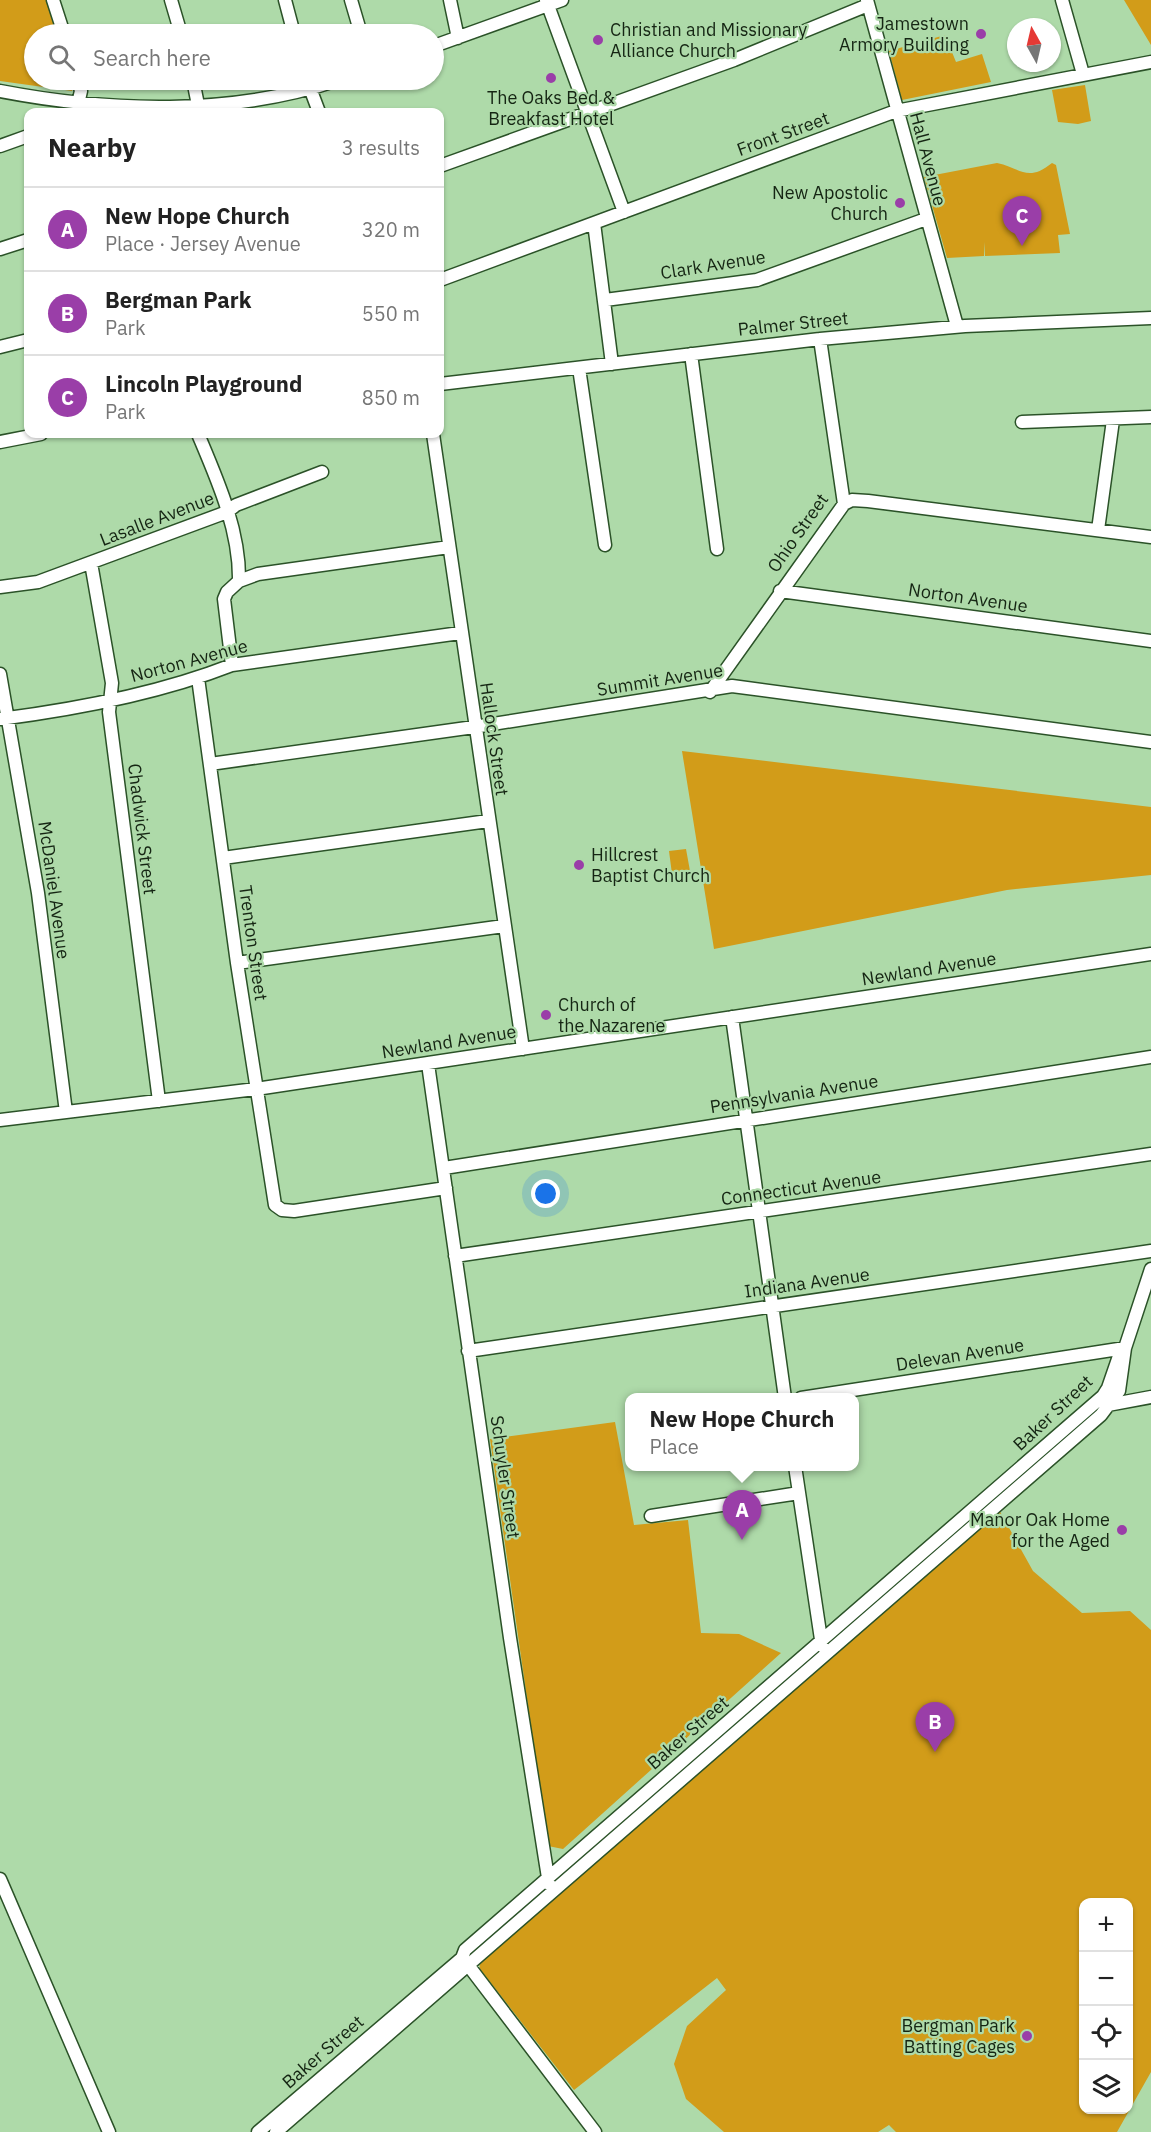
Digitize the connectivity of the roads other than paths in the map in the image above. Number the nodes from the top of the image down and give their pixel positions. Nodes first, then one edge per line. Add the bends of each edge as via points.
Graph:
1 (52, 0) edge
2 (171, 0) edge
3 (285, 0) edge
4 (351, 0) edge
5 (450, 0) edge
6 (562, 0) edge
7 (1062, 0) edge
8 (547, 3) edge
9 (868, 3) edge
10 (60, 24) edge
11 (178, 24) edge
12 (291, 24) edge
13 (358, 24) edge
14 (458, 38) junction
15 (444, 43) edge
16 (1151, 62) edge
17 (1083, 74) junction
18 (78, 90) edge
19 (195, 90) edge
20 (277, 90) edge
21 (310, 90) edge
22 (0, 91) edge
23 (198, 105) junction
24 (78, 107) edge
25 (317, 108) edge
26 (896, 111) junction
27 (588, 113) junction
28 (24, 137) edge
29 (0, 146) edge
30 (444, 165) edge
31 (624, 212) junction
32 (926, 219) junction
33 (594, 223) junction
34 (24, 241) edge
35 (0, 249) edge
36 (444, 279) edge
37 (605, 300) junction
38 (1151, 318) edge
39 (957, 327) junction
40 (820, 339) junction
41 (24, 341) edge
42 (0, 347) edge
43 (691, 354) junction
44 (612, 364) junction
45 (579, 368) junction
46 (444, 384) edge
47 (1151, 417) edge
48 (1113, 420) junction
49 (1022, 422) dead end
50 (24, 437) edge
51 (199, 438) edge
52 (434, 438) edge
53 (0, 442) edge
54 (322, 472) dead end
55 (844, 504) junction
56 (227, 512) junction
57 (1098, 530) junction
58 (1151, 537) edge
59 (605, 545) dead end
60 (450, 547) junction
61 (717, 549) dead end
62 (91, 562) junction
63 (239, 581) junction
64 (0, 587) edge
65 (780, 591) junction
66 (460, 633) junction
67 (1151, 641) edge
68 (232, 665) junction
69 (0, 674) edge
70 (198, 678) junction
71 (710, 692) junction
72 (110, 701) junction
73 (3, 719) edge
74 (474, 727) junction
75 (1151, 742) edge
76 (210, 764) junction
77 (488, 821) junction
78 (223, 858) junction
79 (504, 926) junction
80 (1151, 954) edge
81 (237, 963) junction
82 (732, 1017) junction
83 (523, 1048) junction
84 (1151, 1057) edge
85 (428, 1064) junction
86 (256, 1089) junction
87 (159, 1101) junction
88 (66, 1112) junction
89 (0, 1120) edge
90 (746, 1120) junction
91 (1151, 1154) edge
92 (444, 1167) junction
93 (446, 1188) junction
94 (759, 1212) junction
95 (1151, 1251) edge
96 (455, 1256) junction
97 (1151, 1269) edge
98 (773, 1306) junction
99 (1125, 1348) junction
100 (468, 1352) junction
101 (1122, 1374) junction
102 (784, 1393) edge
103 (833, 1393) edge
104 (1145, 1398) edge
105 (1110, 1404) junction
106 (1079, 1416) junction
107 (796, 1471) edge
108 (799, 1493) junction
109 (651, 1515) dead end
110 (822, 1642) junction
111 (824, 1657) junction
112 (0, 1879) edge
113 (548, 1880) junction
114 (550, 1895) junction
115 (466, 1963) junction
116 (109, 2132) edge
117 (258, 2132) edge
118 (276, 2132) edge
119 (595, 2132) edge

1 - 10 street
2 - 11 street
3 - 12 street
4 - 13 street
5 - 14 street
6 - 8 street
7 - 17 street
8 - 14 street
8 - 27 street
9 - 26 street, Hall Avenue
9 - 27 street via 734,60
14 - 15 street
16 - 17 street, Front Street
17 - 26 street, Front Street
18 - 24 street
19 - 23 street
20 - 23 street
21 - 25 street
22 - 24 street
23 - 24 street
26 - 31 street, Front Street
26 - 32 street, Hall Avenue
27 - 30 street
27 - 31 street
28 - 29 street
31 - 33 street, Front Street
32 - 37 street, Clark Avenue via 757,280
32 - 39 street, Hall Avenue
33 - 36 street, Front Street
33 - 37 street
34 - 35 street
37 - 44 street
38 - 39 street, Palmer Street
39 - 40 street, Palmer Street
40 - 43 street, Palmer Street
40 - 55 street, Ohio Street
41 - 42 street
43 - 44 street, Palmer Street
43 - 61 street
44 - 45 street, Palmer Street
45 - 46 street, Palmer Street
45 - 59 street
47 - 48 street
48 - 49 street
48 - 57 street
50 - 53 street
51 - 56 street
52 - 60 street, Hallock Street
54 - 56 street, Lasalle Avenue
55 - 57 street via 868,501
55 - 65 street, Ohio Street
56 - 62 street, Lasalle Avenue
56 - 63 street via 239,559
57 - 58 street
60 - 63 street via 258,574
60 - 66 street, Hallock Street
62 - 64 street, Lasalle Avenue via 38,582
62 - 72 street, Chadwick Street via 112,683
63 - 68 street via 224,599
65 - 67 street, Norton Avenue
65 - 71 street, Ohio Street
66 - 68 street, Norton Avenue
66 - 74 street, Hallock Street
68 - 70 street, Norton Avenue
69 - 73 street, McDaniel Avenue
70 - 72 street, Norton Avenue
70 - 76 street, Trenton Street
71 - 74 street, Summit Avenue
71 - 75 street, Summit Avenue via 732,686 754,688
72 - 73 street, Norton Avenue
72 - 87 street, Chadwick Street
73 - 88 street, McDaniel Avenue via 38,893
74 - 76 street, Summit Avenue
74 - 77 street, Hallock Street
76 - 78 street, Trenton Street
77 - 78 street
77 - 79 street, Hallock Street
78 - 81 street, Trenton Street
79 - 81 street
79 - 83 street, Hallock Street
80 - 82 street, Newland Avenue
81 - 86 street, Trenton Street
82 - 83 street, Newland Avenue
82 - 90 street
83 - 85 street, Newland Avenue
84 - 90 street, Pennsylvania Avenue
85 - 86 street, Newland Avenue
85 - 92 street, Schuyler Street
86 - 87 street, Newland Avenue
86 - 93 street, Trenton Street via 271,1193 280,1210
87 - 88 street, Newland Avenue
88 - 89 street, Newland Avenue
90 - 92 street, Pennsylvania Avenue
90 - 94 street
91 - 94 street, Connecticut Avenue
92 - 93 street, Schuyler Street
93 - 96 street, Schuyler Street
94 - 96 street, Connecticut Avenue
94 - 98 street
95 - 98 street, Indiana Avenue
96 - 100 street, Schuyler Street
97 - 99 street, Baker Street
98 - 100 street, Indiana Avenue
98 - 102 street
99 - 101 street, Baker Street
99 - 103 street, Delevan Avenue
99 - 106 street, Baker Street via 1108,1388
100 - 113 street, Schuyler Street
101 - 104 street via 1128,1390
101 - 105 street, Baker Street via 1119,1391
104 - 105 street
105 - 106 street
105 - 111 street, Baker Street
106 - 110 street, Baker Street
107 - 108 street
108 - 109 street
108 - 110 street
110 - 111 street
110 - 113 street, Baker Street
111 - 114 street, Baker Street
112 - 116 street
113 - 114 street, Schuyler Street
113 - 115 street, Baker Street via 465,1950
114 - 115 street, Baker Street
115 - 117 street, Baker Street
115 - 118 street, Baker Street
115 - 119 street

